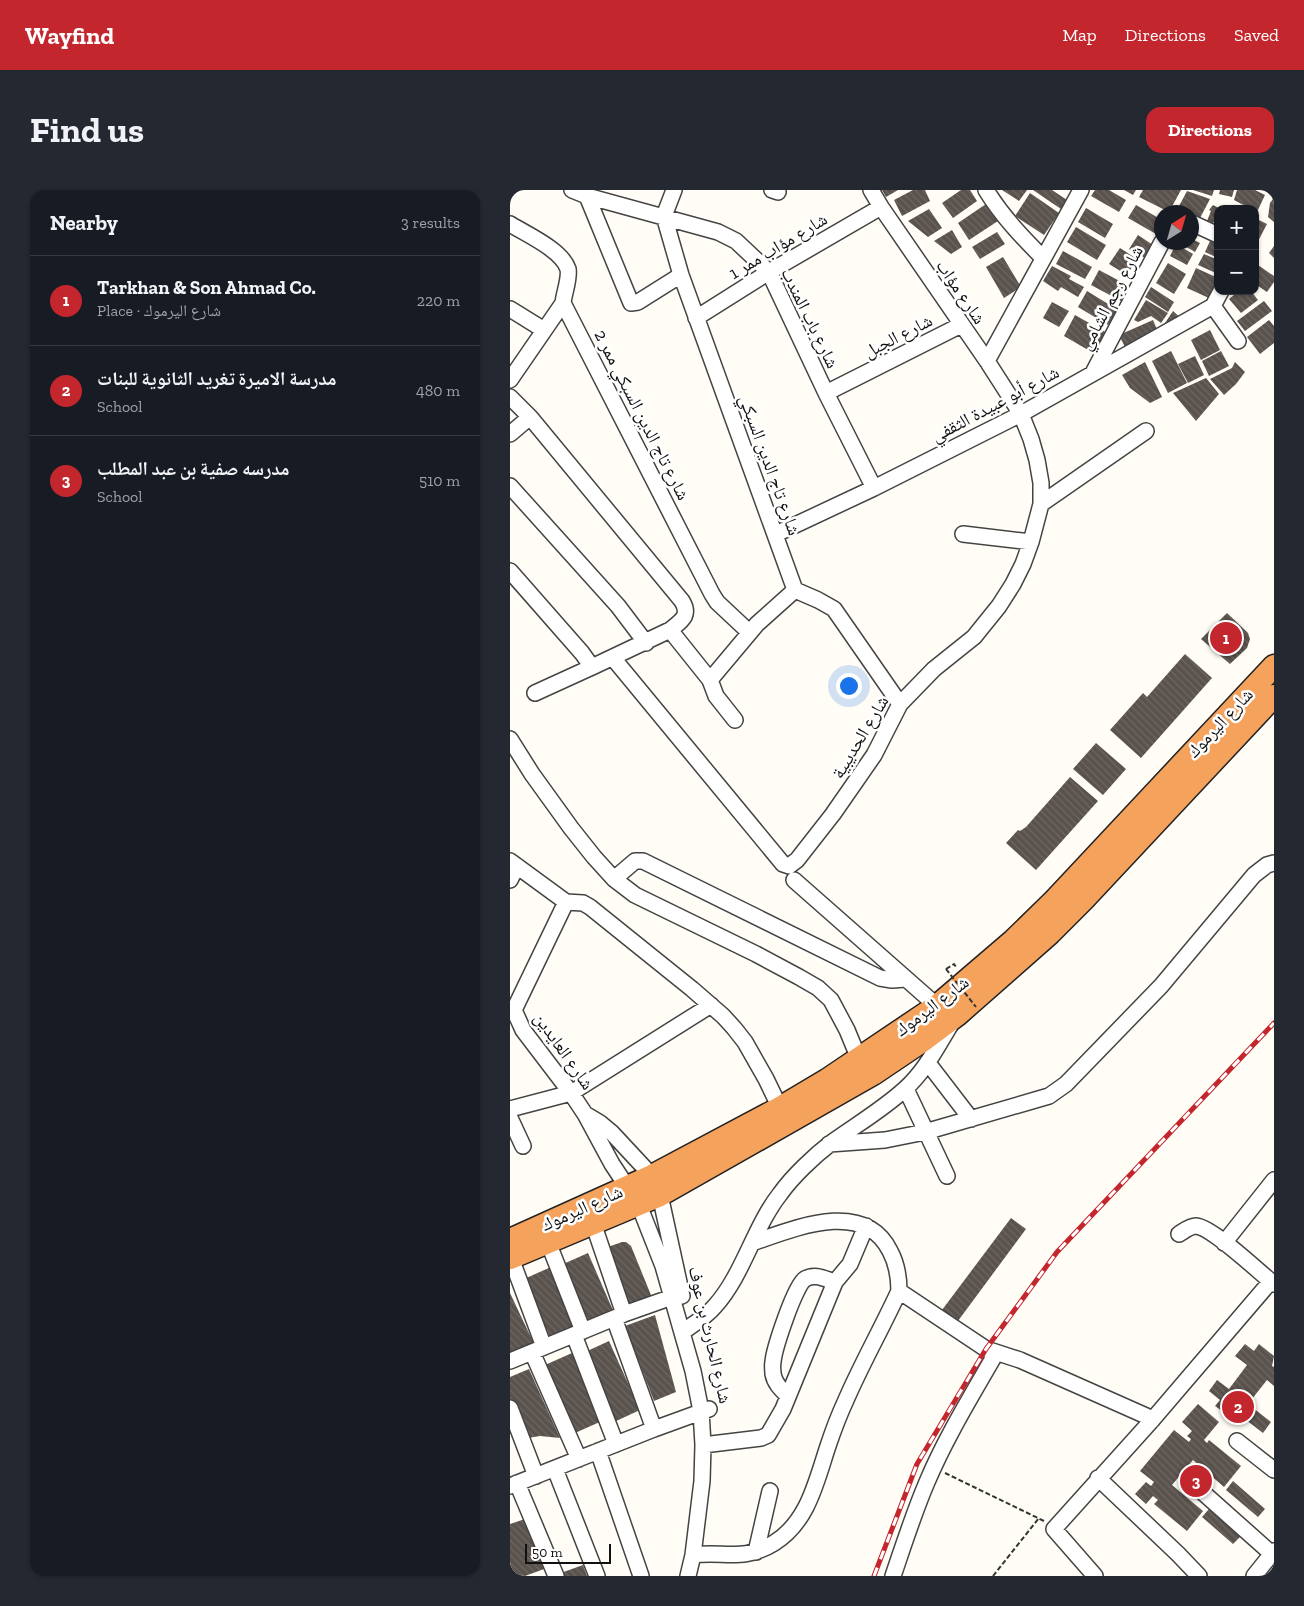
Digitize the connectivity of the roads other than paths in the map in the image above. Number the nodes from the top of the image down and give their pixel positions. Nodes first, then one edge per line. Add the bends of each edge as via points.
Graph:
1 (572, 190) edge
2 (674, 190) edge
3 (872, 190) edge
4 (986, 190) edge
5 (1081, 190) edge
6 (587, 196) junction
7 (881, 207) junction
8 (664, 216) junction
9 (510, 224) edge
10 (1199, 226) edge
11 (1214, 232) edge
12 (1158, 250) edge
13 (1043, 258) junction
14 (768, 272) junction
15 (681, 275) junction
16 (1219, 295) edge
17 (563, 303) junction
18 (1213, 306) junction
19 (510, 309) edge
20 (696, 318) junction
21 (961, 325) junction
22 (544, 330) junction
23 (1238, 341) dead end
24 (987, 362) junction
25 (1093, 372) junction
26 (510, 380) edge
27 (826, 393) junction
28 (510, 397) edge
29 (1021, 414) junction
30 (530, 417) junction
31 (1146, 431) dead end
32 (510, 434) edge
33 (510, 486) edge
34 (874, 488) junction
35 (1041, 504) junction
36 (776, 534) junction
37 (963, 534) dead end
38 (1031, 542) junction
39 (510, 571) edge
40 (795, 590) junction
41 (670, 630) junction
42 (750, 632) junction
43 (646, 643) junction
44 (613, 658) junction
45 (1274, 666) edge
46 (592, 667) junction
47 (710, 680) junction
48 (535, 693) dead end
49 (1274, 696) edge
50 (900, 704) junction
51 (735, 720) dead end
52 (510, 739) edge
53 (514, 863) edge
54 (1274, 863) edge
55 (614, 879) junction
56 (510, 880) edge
57 (794, 880) dead end
58 (566, 902) junction
59 (906, 979) junction
60 (711, 1005) junction
61 (957, 1009) junction
62 (512, 1014) edge
63 (920, 1030) junction
64 (859, 1059) junction
65 (928, 1063) junction
66 (906, 1089) junction
67 (572, 1093) junction
68 (780, 1108) junction
69 (510, 1109) edge
70 (585, 1114) junction
71 (510, 1118) edge
72 (971, 1119) junction
73 (925, 1132) junction
74 (829, 1144) junction
75 (523, 1146) dead end
76 (946, 1176) dead end
77 (652, 1180) junction
78 (1274, 1180) edge
79 (629, 1190) junction
80 (593, 1223) junction
81 (866, 1226) junction
82 (1179, 1234) dead end
83 (548, 1242) junction
84 (752, 1243) junction
85 (1224, 1243) junction
86 (510, 1252) edge
87 (835, 1282) junction
88 (1272, 1283) edge
89 (898, 1291) junction
90 (672, 1297) junction
91 (619, 1316) junction
92 (686, 1329) junction
93 (579, 1333) junction
94 (538, 1350) junction
95 (996, 1353) junction
96 (510, 1361) edge
97 (788, 1396) junction
98 (510, 1408) edge
99 (705, 1410) junction
100 (1152, 1419) junction
101 (654, 1429) junction
102 (1237, 1441) dead end
103 (616, 1444) junction
104 (707, 1444) junction
105 (598, 1451) junction
106 (579, 1459) junction
107 (555, 1469) junction
108 (1274, 1470) edge
109 (536, 1476) junction
110 (1098, 1478) junction
111 (1190, 1480) dead end
112 (514, 1484) edge
113 (770, 1491) dead end
114 (756, 1552) junction
115 (1273, 1552) edge
116 (698, 1555) junction
117 (556, 1576) edge
118 (597, 1576) edge
119 (641, 1576) edge
120 (688, 1576) edge
121 (699, 1576) edge
122 (893, 1576) edge
123 (1095, 1576) edge
124 (1198, 1576) edge
125 (1254, 1576) edge

1 - 6 street, شارع باب المندب
2 - 8 street
3 - 7 street, شارع مؤاب
4 - 13 street via 1016,231
5 - 13 street
6 - 8 street, شارع باب المندب
6 - 15 street via 631,303 638,302
7 - 14 street, شارع مؤاب ممر 1
7 - 21 street, شارع مؤاب
8 - 14 street, شارع باب المندب via 728,236
8 - 15 street, شارع تاج الدين السبكي
9 - 17 street via 554,252 565,264 568,274
10 - 11 street
12 - 25 street, شارع رجم الشامي
13 - 24 street
14 - 20 street, شارع مؤاب ممر 1
14 - 27 street, شارع باب المندب
15 - 20 street, شارع تاج الدين السبكي
16 - 18 street
17 - 22 street
17 - 42 street, شارع تاج الدين السبكي ممر 2 via 712,594
18 - 23 street
18 - 25 street, شارع أبو عبيدة الثقفي
19 - 22 street
20 - 36 street, شارع تاج الدين السبكي
21 - 24 street, شارع مؤاب
21 - 27 street, شارع الجبل
22 - 26 street
24 - 29 street, شارع مؤاب
25 - 29 street, شارع أبو عبيدة الثقفي
27 - 34 street, شارع باب المندب
28 - 30 street
29 - 34 street, شارع أبو عبيدة الثقفي
29 - 35 street, شارع الحديبية via 1037,460
30 - 32 street
30 - 41 street via 686,607 680,623
31 - 35 street
33 - 43 street via 618,606
34 - 36 street, شارع أبو عبيدة الثقفي
35 - 38 street, شارع الحديبية
36 - 40 street, شارع تاج الدين السبكي
37 - 38 street
38 - 50 street, شارع الحديبية via 1013,584 989,620
39 - 46 street
40 - 42 street
40 - 50 street via 834,609
41 - 43 street
41 - 47 street
42 - 47 street
43 - 44 street
44 - 46 street
44 - 50 street, شارع الحديبية via 783,864 789,866 833,814 864,770
45 - 61 highway, شارع اليرموك via 1014,940
46 - 48 street
47 - 51 street via 716,696
49 - 61 highway, شارع اليرموك via 1083,900 1036,946
52 - 55 street via 570,828
53 - 56 street
53 - 58 street
54 - 72 street via 1254,876 1161,986 1066,1084 1049,1096
55 - 59 street via 635,861 643,861 880,978
55 - 64 street via 635,895 818,988 831,1000
57 - 59 street
58 - 60 street via 590,907
58 - 62 street, شارع العايدين
59 - 61 street
60 - 67 street
60 - 68 street via 745,1042
61 - 63 highway, شارع اليرموك
61 - 65 street
62 - 67 street, شارع العايدين
63 - 64 highway, شارع اليرموك
63 - 77 highway, شارع اليرموك via 858,1083
64 - 68 highway, شارع اليرموك
65 - 66 street
65 - 72 street
66 - 73 street
66 - 74 street
67 - 69 street
67 - 70 street, شارع العايدين
68 - 77 highway, شارع اليرموك
70 - 77 street, شارع العايدين via 606,1128
70 - 79 street, شارع العايدين
71 - 75 street
72 - 73 street
73 - 74 street via 885,1140
73 - 76 street
74 - 84 street via 779,1194
77 - 79 highway, شارع اليرموك
77 - 92 street, شارع الحارث بن عوف via 671,1251
78 - 85 street
79 - 80 highway, شارع اليرموك
79 - 86 highway, شارع اليرموك
79 - 90 street, شارع الحارث بن عوف via 663,1266
80 - 83 highway, شارع اليرموك
80 - 91 street
81 - 84 street via 850,1222 814,1223
81 - 87 street via 850,1264
81 - 89 street via 878,1232 896,1261
82 - 85 street via 1197,1226
83 - 86 highway, شارع اليرموك
83 - 93 street
84 - 92 street via 716,1305
85 - 88 street
86 - 94 street
87 - 97 street
87 - 97 street via 818,1276 806,1279 792,1300 772,1362 777,1385
88 - 100 street
89 - 95 street
89 - 114 street via 846,1400 815,1489 799,1519 789,1532
90 - 91 street
90 - 92 street, شارع الحارث بن عوف
91 - 93 street
91 - 101 street
92 - 99 street, شارع الحارث بن عوف via 693,1371
93 - 94 street
93 - 103 street
94 - 96 street
94 - 106 street
95 - 100 street via 1020,1360
95 - 122 street via 934,1468
97 - 104 street via 768,1435
98 - 109 street
99 - 101 street
99 - 104 street, شارع الحارث بن عوف
100 - 110 street
101 - 103 street
102 - 108 street
103 - 105 street
104 - 116 street, شارع الحارث بن عوف via 709,1482
105 - 106 street
105 - 119 street
106 - 107 street
107 - 109 street
107 - 118 street
109 - 112 street
110 - 123 street via 1054,1529
110 - 124 street
111 - 115 street
112 - 117 street
113 - 114 street
114 - 116 street via 741,1556
115 - 125 street
116 - 120 street, شارع الحارث بن عوف
116 - 121 street, شارع الحارث بن عوف

